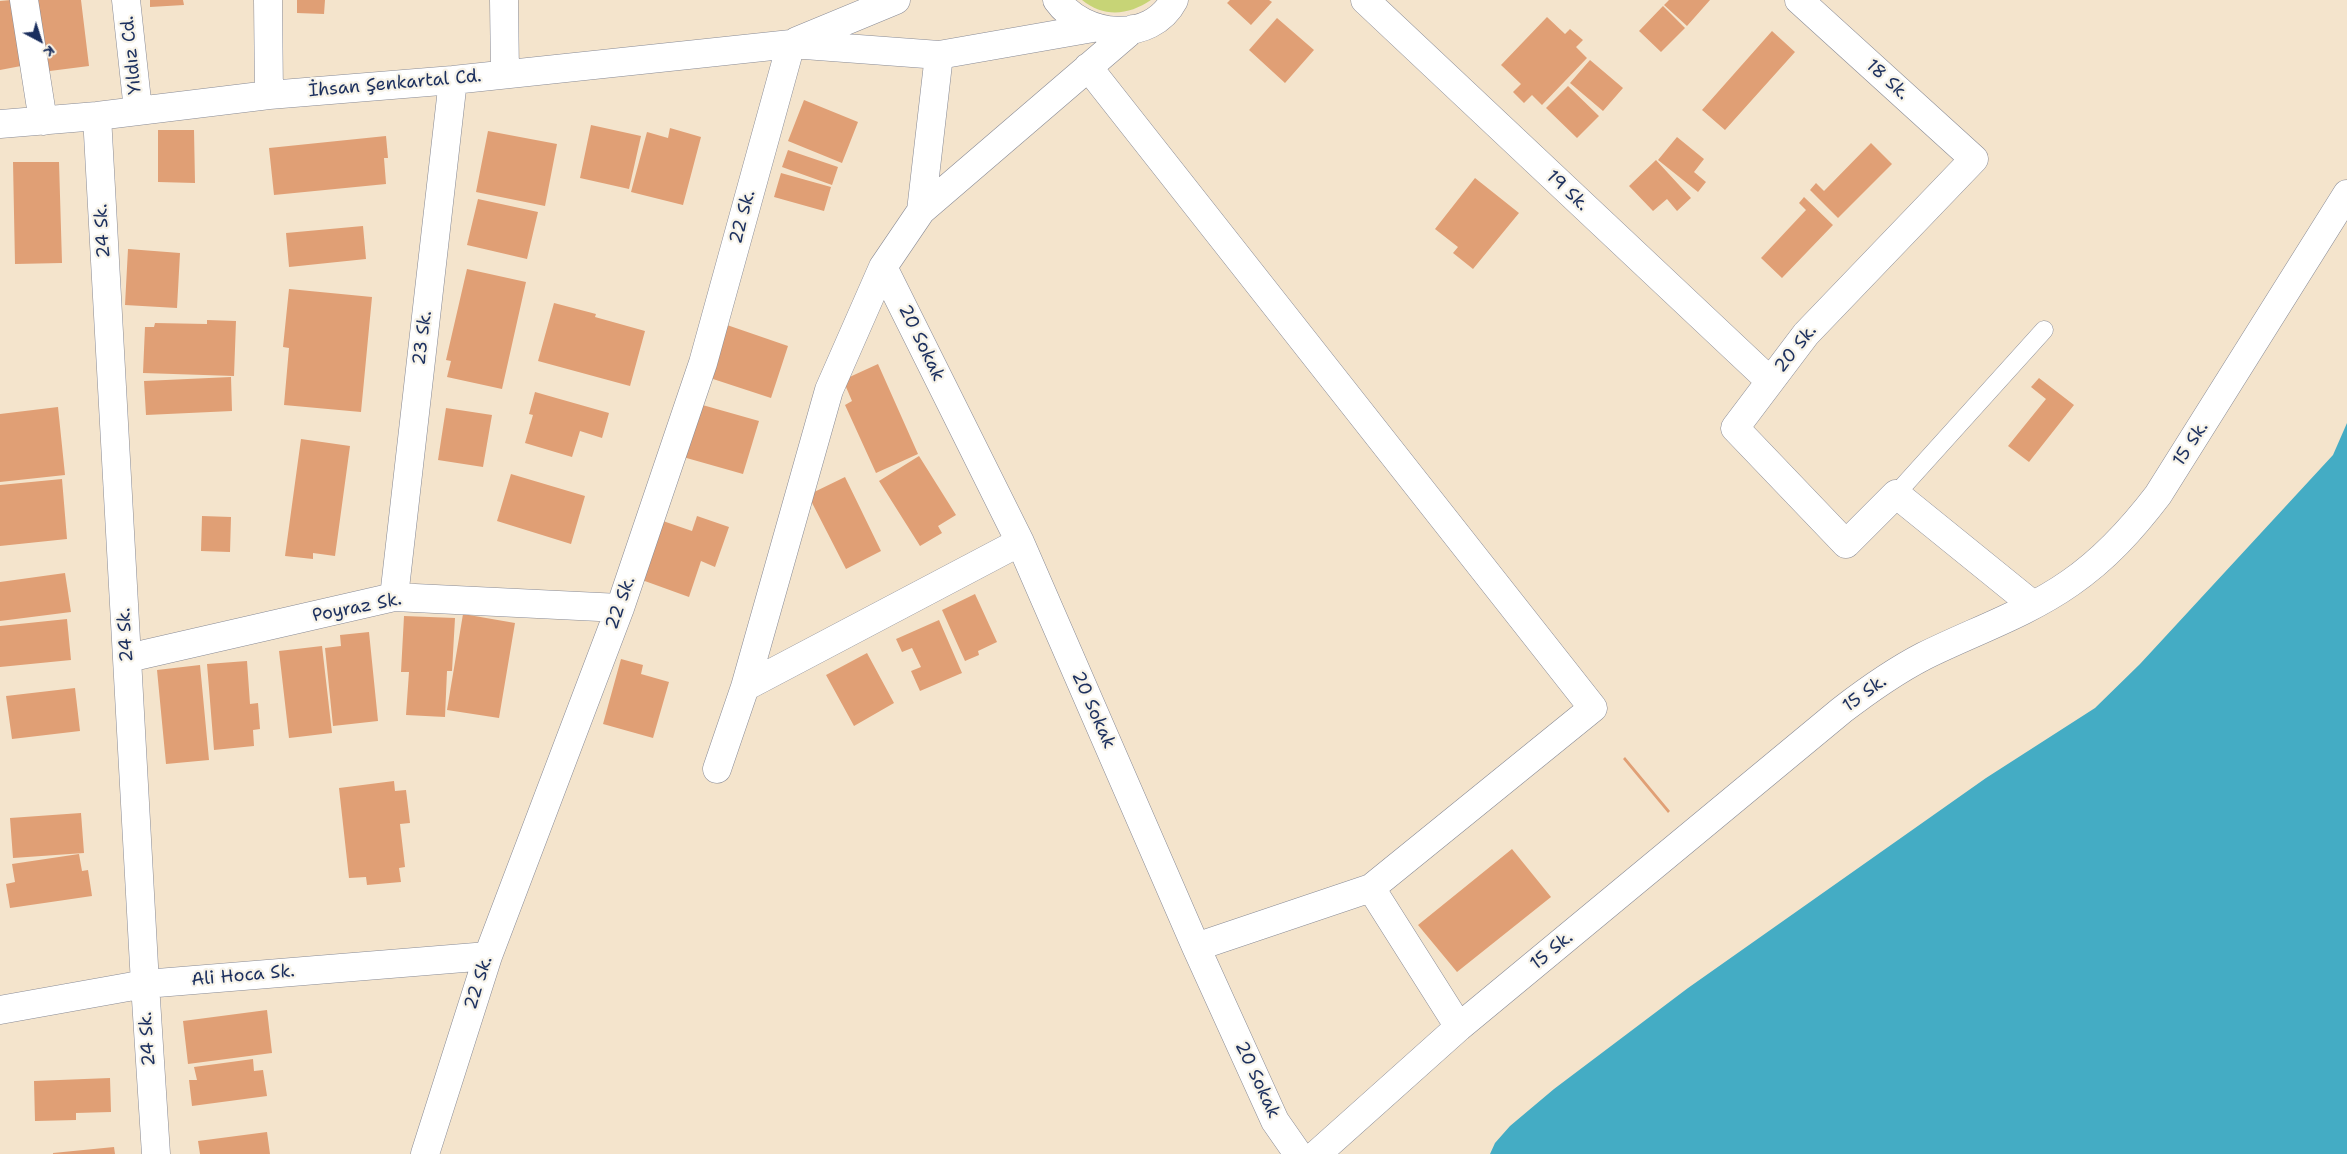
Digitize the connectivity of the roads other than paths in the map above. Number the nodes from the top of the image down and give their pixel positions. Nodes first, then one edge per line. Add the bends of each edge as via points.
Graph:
1 (24, 0) edge
2 (126, 0) edge
3 (268, 0) edge
4 (504, 0) edge
5 (896, 0) edge
6 (1057, 0) edge
7 (1174, 0) edge
8 (1364, 0) edge
9 (1799, 0) edge
10 (851, 10) edge
11 (1093, 28) junction
12 (1133, 29) junction
13 (791, 44) junction
14 (939, 55) junction
15 (1088, 67) junction
16 (504, 74) junction
17 (453, 80) junction
18 (268, 95) junction
19 (138, 110) junction
20 (97, 116) junction
21 (43, 121) junction
22 (0, 124) edge
23 (1974, 159) joint
24 (2347, 194) edge
25 (921, 211) junction
26 (883, 267) junction
27 (2044, 330) dead end
28 (1770, 381) junction
29 (1896, 494) junction
30 (1020, 542) junction
31 (394, 597) junction
32 (2033, 605) junction
33 (620, 608) junction
34 (128, 658) junction
35 (745, 687) junction
36 (717, 769) dead end
37 (1371, 888) junction
38 (1196, 947) junction
39 (488, 956) junction
40 (144, 984) junction
41 (0, 1010) edge
42 (1459, 1027) junction
43 (156, 1154) edge
44 (425, 1154) edge
45 (1298, 1154) edge
46 (1318, 1154) edge

1 - 21 street
2 - 19 street, Yıldız Cd.
3 - 18 street
4 - 16 street
5 - 10 street
6 - 11 street via 1073,17
7 - 12 street via 1154,20
8 - 28 street, 19 Sk.
9 - 23 street, 18 Sk.
10 - 13 street
11 - 12 street via 1109,31
11 - 14 street
12 - 15 street
13 - 14 street
13 - 16 street, İhsan Şenkartal Cd.
13 - 33 street, 22 Sk. via 703,363
14 - 25 street
15 - 25 street
15 - 37 street via 1593,708
16 - 17 street, İhsan Şenkartal Cd.
17 - 18 street, İhsan Şenkartal Cd.
17 - 31 street, 23 Sk.
18 - 19 street, İhsan Şenkartal Cd.
19 - 20 street, İhsan Şenkartal Cd.
20 - 21 street, İhsan Şenkartal Cd.
20 - 34 street, 24 Sk.
21 - 22 street, İhsan Şenkartal Cd.
23 - 28 street, 20 Sk. via 1806,334
24 - 32 street, 15 Sk. via 2158,495 2132,529 2102,559 2076,580
25 - 26 street
26 - 30 street, 20 Sokak
26 - 35 street via 829,390
27 - 29 lane
28 - 29 street, 20 Sk. via 1735,428 1846,544
29 - 32 street
30 - 35 street
30 - 38 street, 20 Sokak
31 - 33 street, Poyraz Sk.
31 - 34 street, Poyraz Sk.
32 - 42 street, 15 Sk. via 1923,657 1868,690
33 - 39 street, 22 Sk.
34 - 40 street, 24 Sk.
35 - 36 street
37 - 38 street
37 - 42 street
38 - 45 street, 20 Sokak via 1276,1121
39 - 40 street, Ali Hoca Sk.
39 - 44 street, 22 Sk.
40 - 41 street, Ali Hoca Sk.
40 - 43 street, 24 Sk.
42 - 46 street, 15 Sk.

